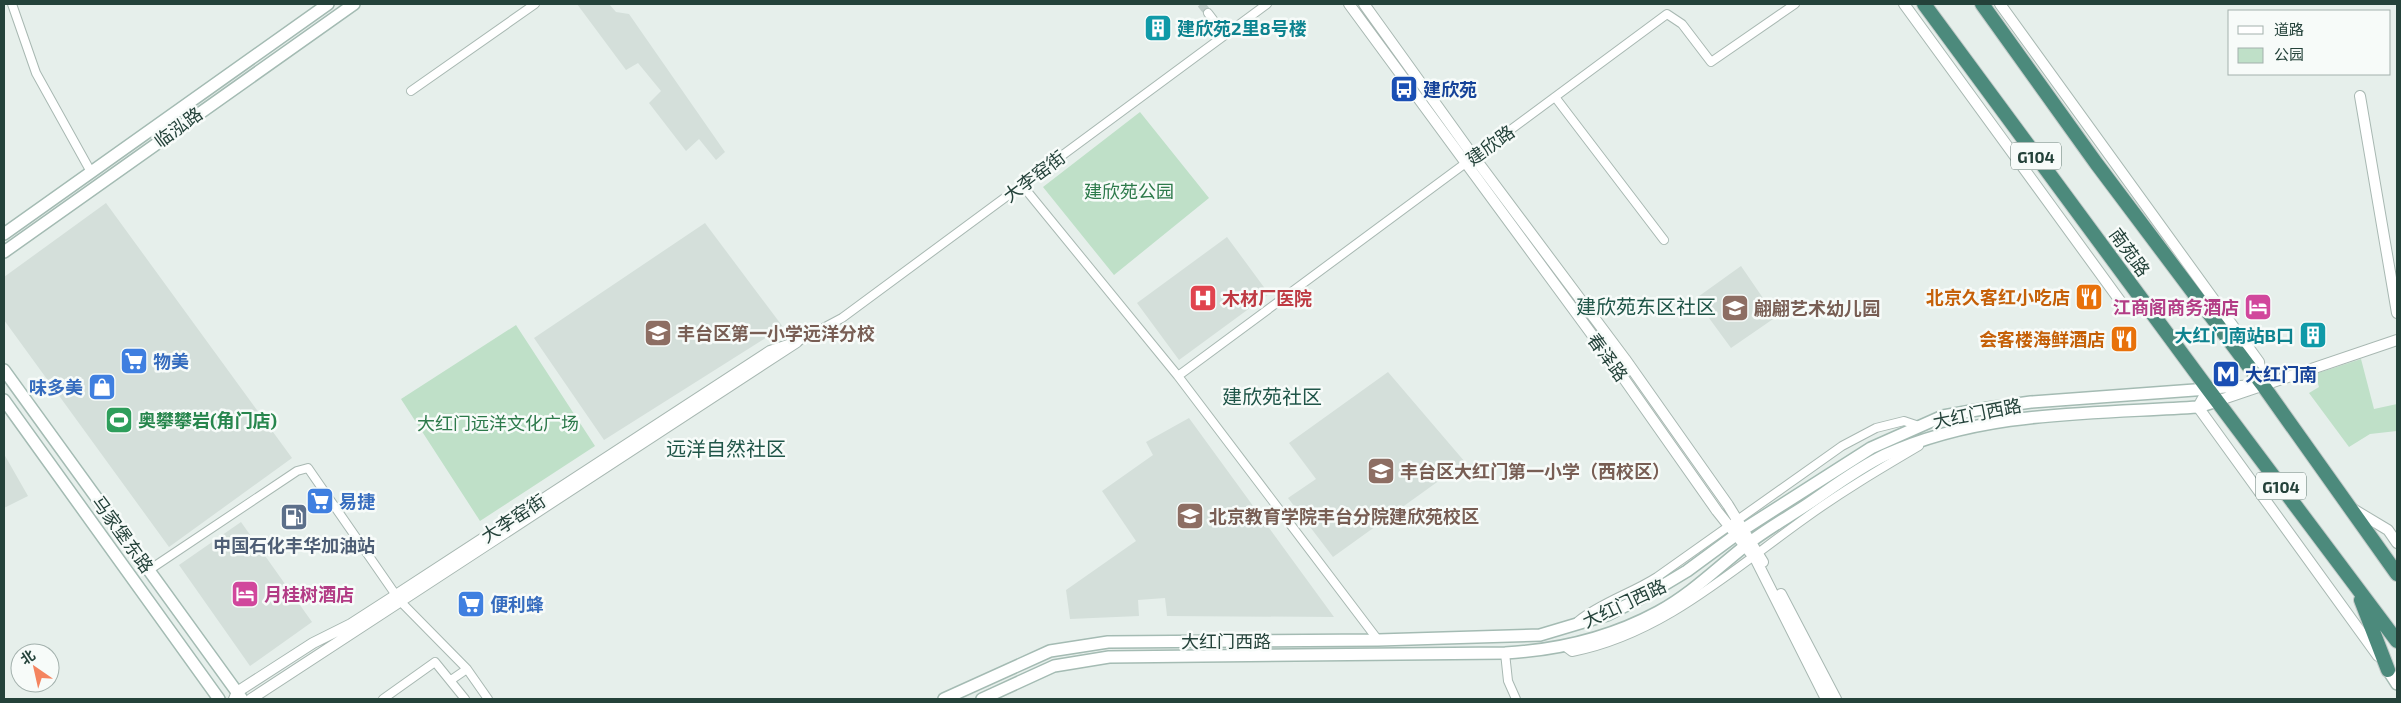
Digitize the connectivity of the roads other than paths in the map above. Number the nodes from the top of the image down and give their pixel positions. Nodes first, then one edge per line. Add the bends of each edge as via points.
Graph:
1 (12, 4) edge
2 (328, 4) edge
3 (354, 4) edge
4 (535, 4) edge
5 (1267, 4) edge
6 (1349, 4) edge
7 (1364, 4) edge
8 (1795, 4) edge
9 (1904, 4) edge
10 (1924, 4) edge
11 (1982, 4) edge
12 (2000, 4) edge
13 (1208, 13) tunnel mouth
14 (1224, 34) junction
15 (411, 91) dead end
16 (2360, 96) dead end
17 (1555, 97) junction
18 (2079, 113) junction
19 (1470, 161) junction
20 (2096, 164) junction
21 (92, 172) junction
22 (1022, 185) junction
23 (4, 234) edge
24 (1664, 240) dead end
25 (4, 252) edge
26 (2149, 309) junction
27 (2397, 313) edge
28 (2397, 340) edge
29 (797, 342) joint
30 (4, 370) edge
31 (1178, 376) junction
32 (2262, 384) junction
33 (2212, 395) junction
34 (4, 400) edge
35 (2198, 407) junction
36 (1919, 426) junction
37 (1936, 436) junction
38 (2352, 508) junction
39 (1737, 528) junction
40 (1749, 543) junction
41 (2397, 543) edge
42 (1755, 554) junction
43 (149, 570) junction
44 (2397, 574) edge
45 (2355, 583) junction
46 (398, 598) junction
47 (1674, 607) junction
48 (1378, 640) junction
49 (2397, 640) edge
50 (1505, 653) junction
51 (467, 669) junction
52 (2388, 670) junction
53 (451, 680) junction
54 (2397, 684) edge
55 (238, 697) edge
56 (219, 699) edge
57 (250, 699) edge
58 (383, 699) edge
59 (465, 699) edge
60 (488, 699) edge
61 (944, 699) edge
62 (982, 699) edge
63 (1516, 699) edge
64 (1826, 699) edge
65 (1836, 699) edge

1 - 21 street via 36,72
2 - 21 main road, 临泓路
3 - 25 main road, 临泓路
4 - 15 street
5 - 14 street, 大李窑街
6 - 19 street, 春泽路
7 - 19 street, 春泽路
8 - 17 street, 建欣路 via 1711,62 1682,24 1667,14
9 - 26 street via 2126,309
10 - 26 highway, 南苑路 / G104
11 - 20 highway, 南苑路 / G104
12 - 18 street
13 - 14 street
14 - 22 street, 大李窑街
16 - 27 street
17 - 19 street, 建欣路
17 - 24 street
18 - 20 street
18 - 32 street via 2259,362
19 - 31 street, 建欣路
19 - 39 street, 春泽路 via 1625,360
20 - 32 highway, 南苑路 / G104
21 - 23 main road, 临泓路
22 - 29 street, 大李窑街 via 842,318
22 - 31 street
26 - 33 highway, 南苑路 / G104
28 - 32 street
29 - 46 street, 大李窑街
30 - 43 main road, 马家堡东路
31 - 48 street
32 - 33 street
32 - 38 highway, 南苑路 / G104
33 - 35 main road, 大红门西路
33 - 36 main road, 大红门西路 via 1988,408 1943,416
33 - 45 highway, 南苑路 / G104
34 - 56 main road, 马家堡东路
35 - 37 main road, 大红门西路 via 2032,418 1990,423
35 - 52 street
36 - 39 main road, 大红门西路 via 1871,448
36 - 39 street via 1904,421 1876,428 1842,446
37 - 40 main road, 大红门西路 via 1885,456 1850,476
37 - 42 street via 1846,490
38 - 41 street via 2388,530
38 - 44 highway, 南苑路 / G104
39 - 40 street, 春泽路
39 - 48 main road, 大红门西路 via 1687,571 1647,595 1607,615 1571,627 1531,636
40 - 42 street, 春泽路
40 - 47 main road, 大红门西路
42 - 47 street
42 - 64 street, 春泽路
42 - 65 street, 春泽路
43 - 46 street via 296,471 308,468
43 - 55 main road, 马家堡东路
45 - 49 highway, 南苑路 / G104
45 - 52 highway
46 - 51 street
46 - 55 street, 大李窑街 via 313,642
46 - 57 street, 大李窑街
47 - 50 main road, 大红门西路 via 1654,618 1564,646
48 - 61 main road, 大红门西路 via 1108,642 1071,647 1025,661
50 - 62 main road, 大红门西路 via 1109,657 1054,666
50 - 63 street via 1508,681
51 - 53 street
51 - 60 street
52 - 54 main road
53 - 58 street via 436,662
53 - 59 street

